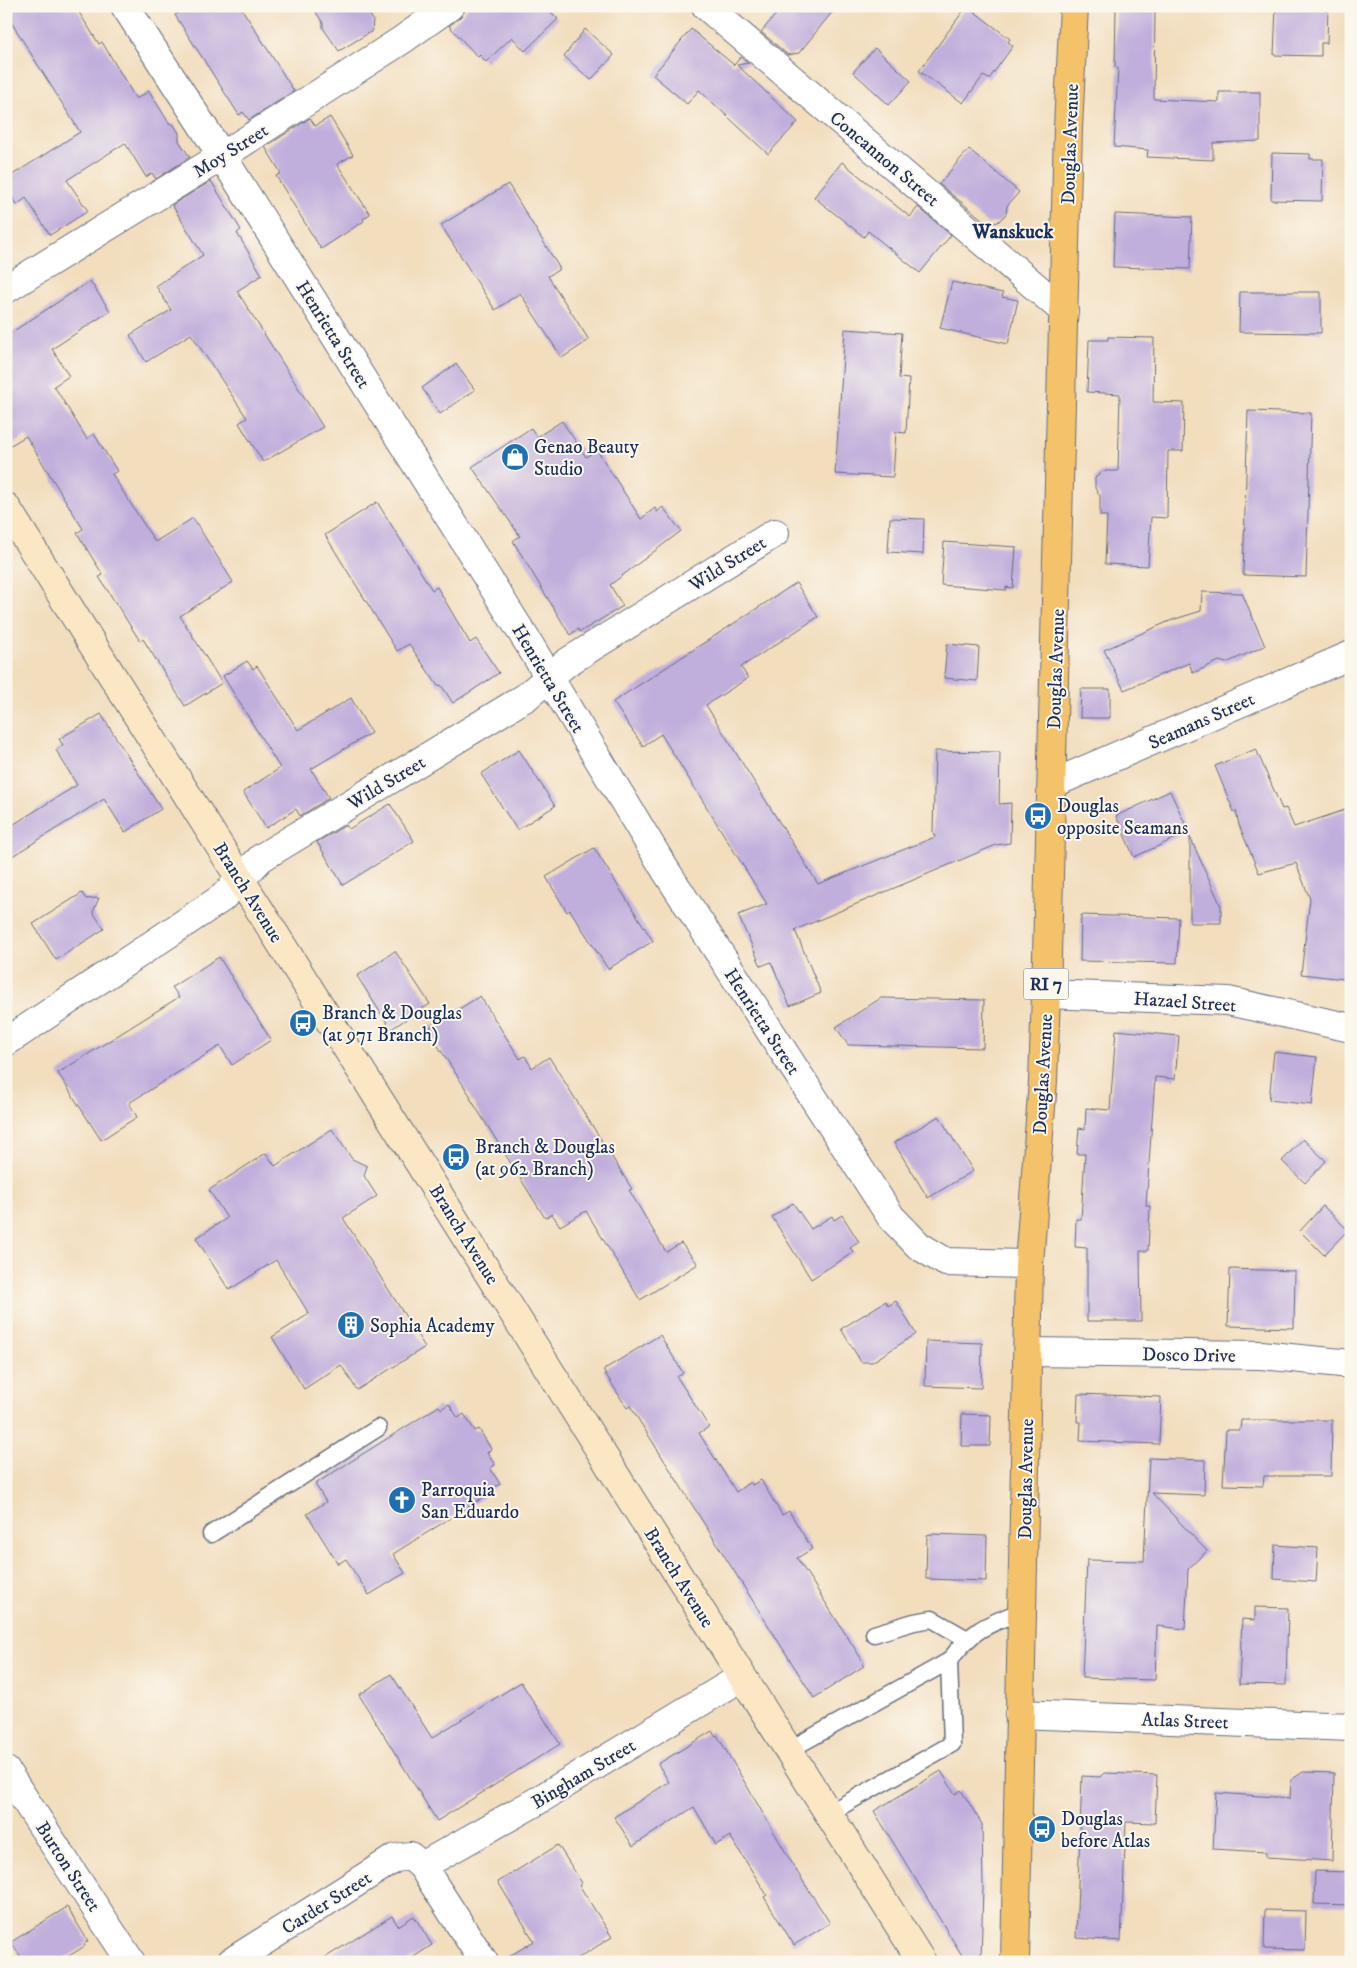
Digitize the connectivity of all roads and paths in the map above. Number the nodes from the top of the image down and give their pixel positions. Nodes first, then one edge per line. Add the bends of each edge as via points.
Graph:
1 (125, 6) edge
2 (450, 6) edge
3 (706, 6) edge
4 (1074, 6) edge
5 (222, 156) junction
6 (6, 289) edge
7 (1064, 311) junction
8 (6, 507) edge
9 (775, 534) dead end
10 (1351, 655) edge
11 (548, 678) junction
12 (1052, 784) junction
13 (241, 880) junction
14 (1046, 994) junction
15 (1351, 1028) edge
16 (6, 1042) edge
17 (1029, 1264) junction
18 (1028, 1352) junction
19 (1351, 1364) edge
20 (378, 1428) dead end
21 (211, 1534) dead end
22 (1022, 1611) junction
23 (874, 1634) dead end
24 (967, 1639) junction
25 (949, 1661) junction
26 (742, 1677) junction
27 (1019, 1714) junction
28 (1351, 1727) edge
29 (789, 1750) junction
30 (6, 1771) edge
31 (828, 1814) junction
32 (422, 1866) junction
33 (131, 1962) edge
34 (231, 1962) edge
35 (484, 1962) edge
36 (922, 1962) edge
37 (1015, 1962) edge

1 - 5 street, Henrietta Street
2 - 5 street, Moy Street
3 - 7 street, Concannon Street
4 - 7 main road, Douglas Avenue / RI 7
5 - 6 street, Moy Street
5 - 11 street, Henrietta Street
7 - 12 main road, Douglas Avenue / RI 7
8 - 13 main road, Branch Avenue
9 - 11 street, Wild Street via 566,663
10 - 12 street, Seamans Street
11 - 13 street, Wild Street via 526,697 261,858
11 - 17 street, Henrietta Street via 666,871 890,1217 919,1246 946,1262
12 - 14 main road, Douglas Avenue / RI 7
13 - 16 street, Wild Street via 222,898
13 - 26 main road, Branch Avenue
14 - 15 street, Hazael Street via 1228,1001
14 - 17 main road, Douglas Avenue / RI 7
17 - 18 main road, Douglas Avenue / RI 7
18 - 19 street, Dosco Drive via 1261,1355
18 - 22 main road, Douglas Avenue / RI 7
20 - 21 lane
22 - 24 lane via 985,1626
22 - 27 main road, Douglas Avenue / RI 7
23 - 24 lane via 932,1619
24 - 25 lane
25 - 29 lane
25 - 31 lane via 952,1744
26 - 29 main road, Branch Avenue
26 - 32 street, Bingham Street
27 - 28 street, Atlas Street
27 - 37 main road, Douglas Avenue / RI 7
29 - 31 main road, Branch Avenue
30 - 33 street, Burton Street
31 - 36 main road, Branch Avenue
32 - 34 street, Carder Street via 410,1856 395,1858
32 - 35 street

